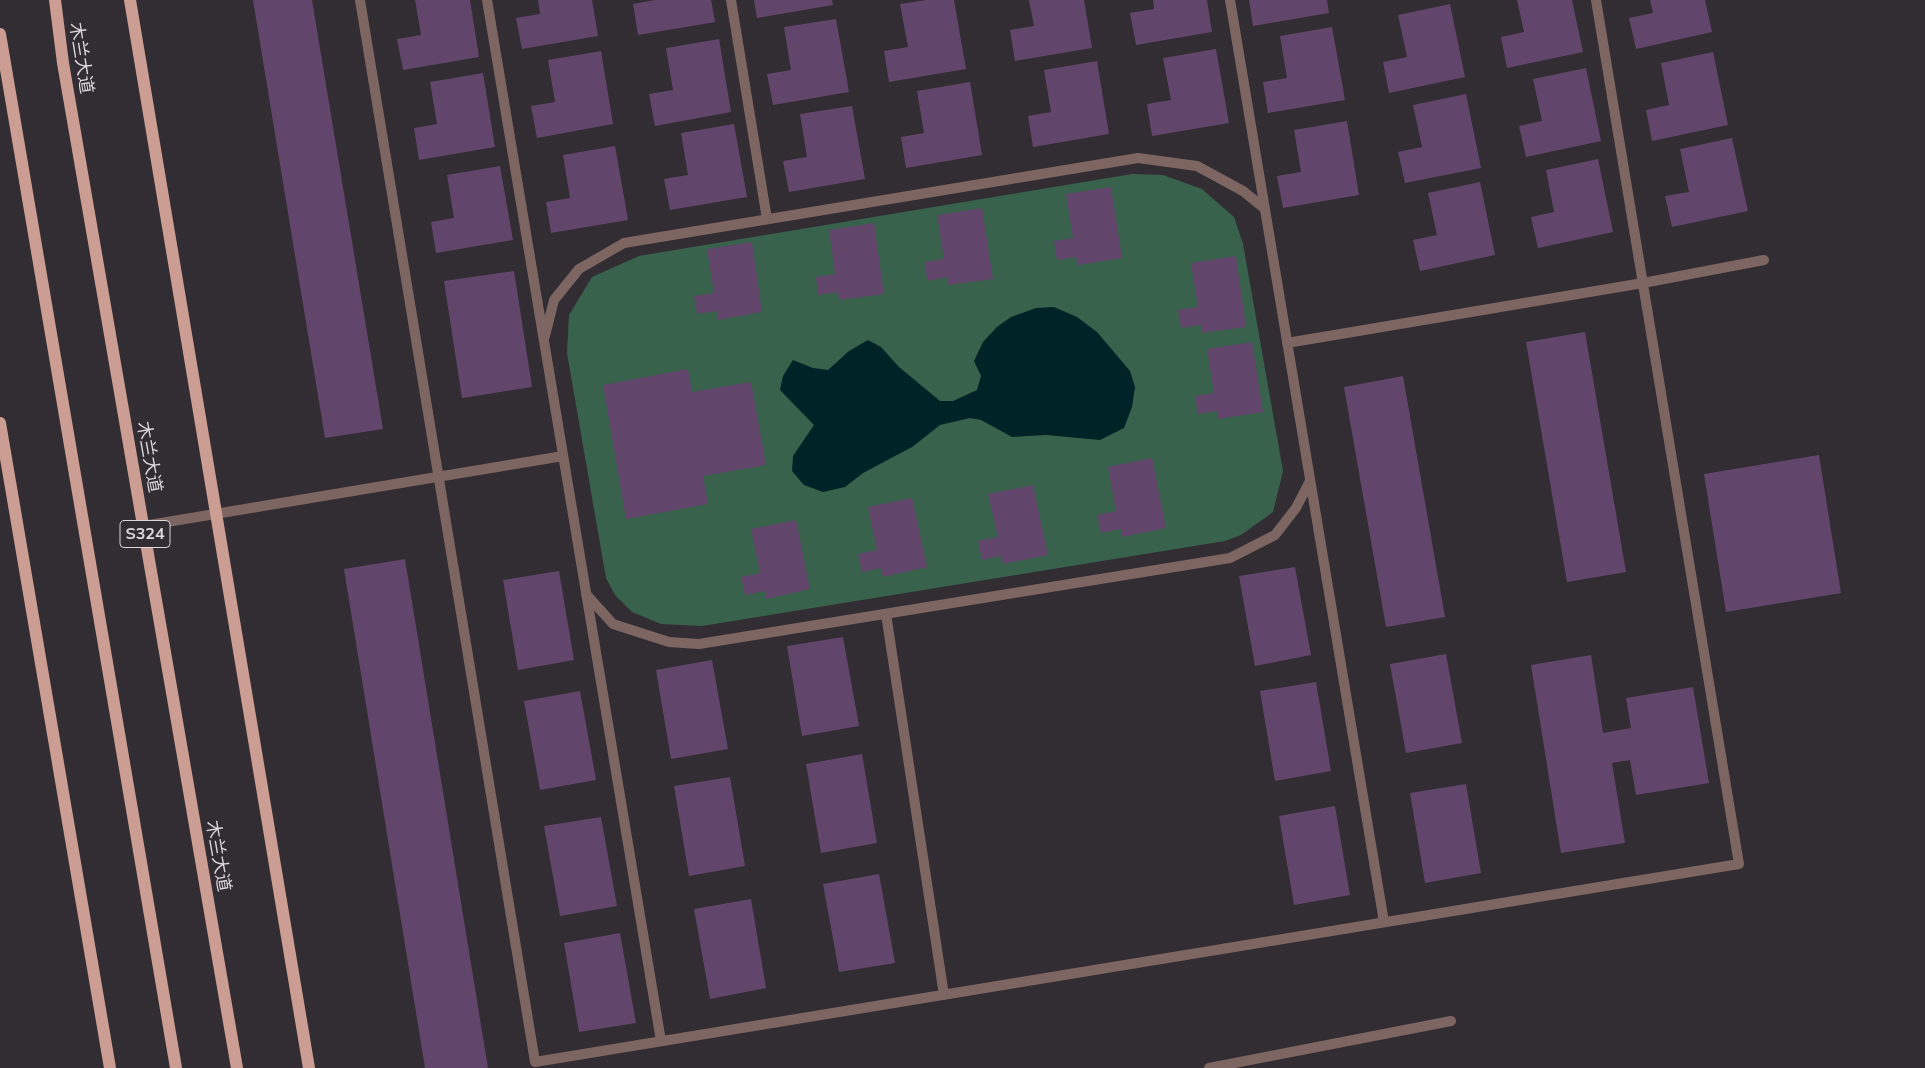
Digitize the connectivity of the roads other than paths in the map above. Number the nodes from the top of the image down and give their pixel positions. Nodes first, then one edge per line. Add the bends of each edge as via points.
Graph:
1 (55, 0) edge
2 (130, 0) edge
3 (360, 0) edge
4 (487, 0) edge
5 (731, 0) edge
6 (1230, 0) edge
7 (1596, 0) edge
8 (0, 34) edge
9 (1264, 208) junction
10 (767, 219) junction
11 (1764, 260) dead end
12 (1643, 283) junction
13 (544, 342) junction
14 (1287, 343) junction
15 (0, 423) edge
16 (563, 456) junction
17 (439, 476) junction
18 (1310, 480) junction
19 (216, 514) junction
20 (143, 526) junction
21 (586, 593) junction
22 (886, 614) junction
23 (1384, 922) junction
24 (944, 995) junction
25 (1450, 1021) dead end
26 (661, 1041) junction
27 (110, 1068) edge
28 (176, 1068) edge
29 (237, 1068) edge
30 (309, 1068) edge
31 (1210, 1068) edge

1 - 20 main road, 木兰大道 / S324 via 63,63
2 - 19 main road
3 - 17 street
4 - 13 street
5 - 10 street
6 - 9 street
7 - 12 street
8 - 28 main road
9 - 10 street via 1243,191 1197,166 1138,158
9 - 14 street
10 - 13 street via 624,243 579,269 554,300
11 - 12 street
12 - 14 street
12 - 23 street via 1739,864
13 - 16 street
14 - 18 street
15 - 27 main road
16 - 17 street
16 - 21 street
17 - 19 street
17 - 26 street via 535,1062
18 - 22 street via 1296,508 1275,535 1230,558
18 - 23 street
19 - 20 street
19 - 30 main road
20 - 29 main road, 木兰大道 / S324
21 - 22 street via 613,624 669,642 699,644
21 - 26 street
22 - 24 street
23 - 24 street
24 - 26 street
25 - 31 street

